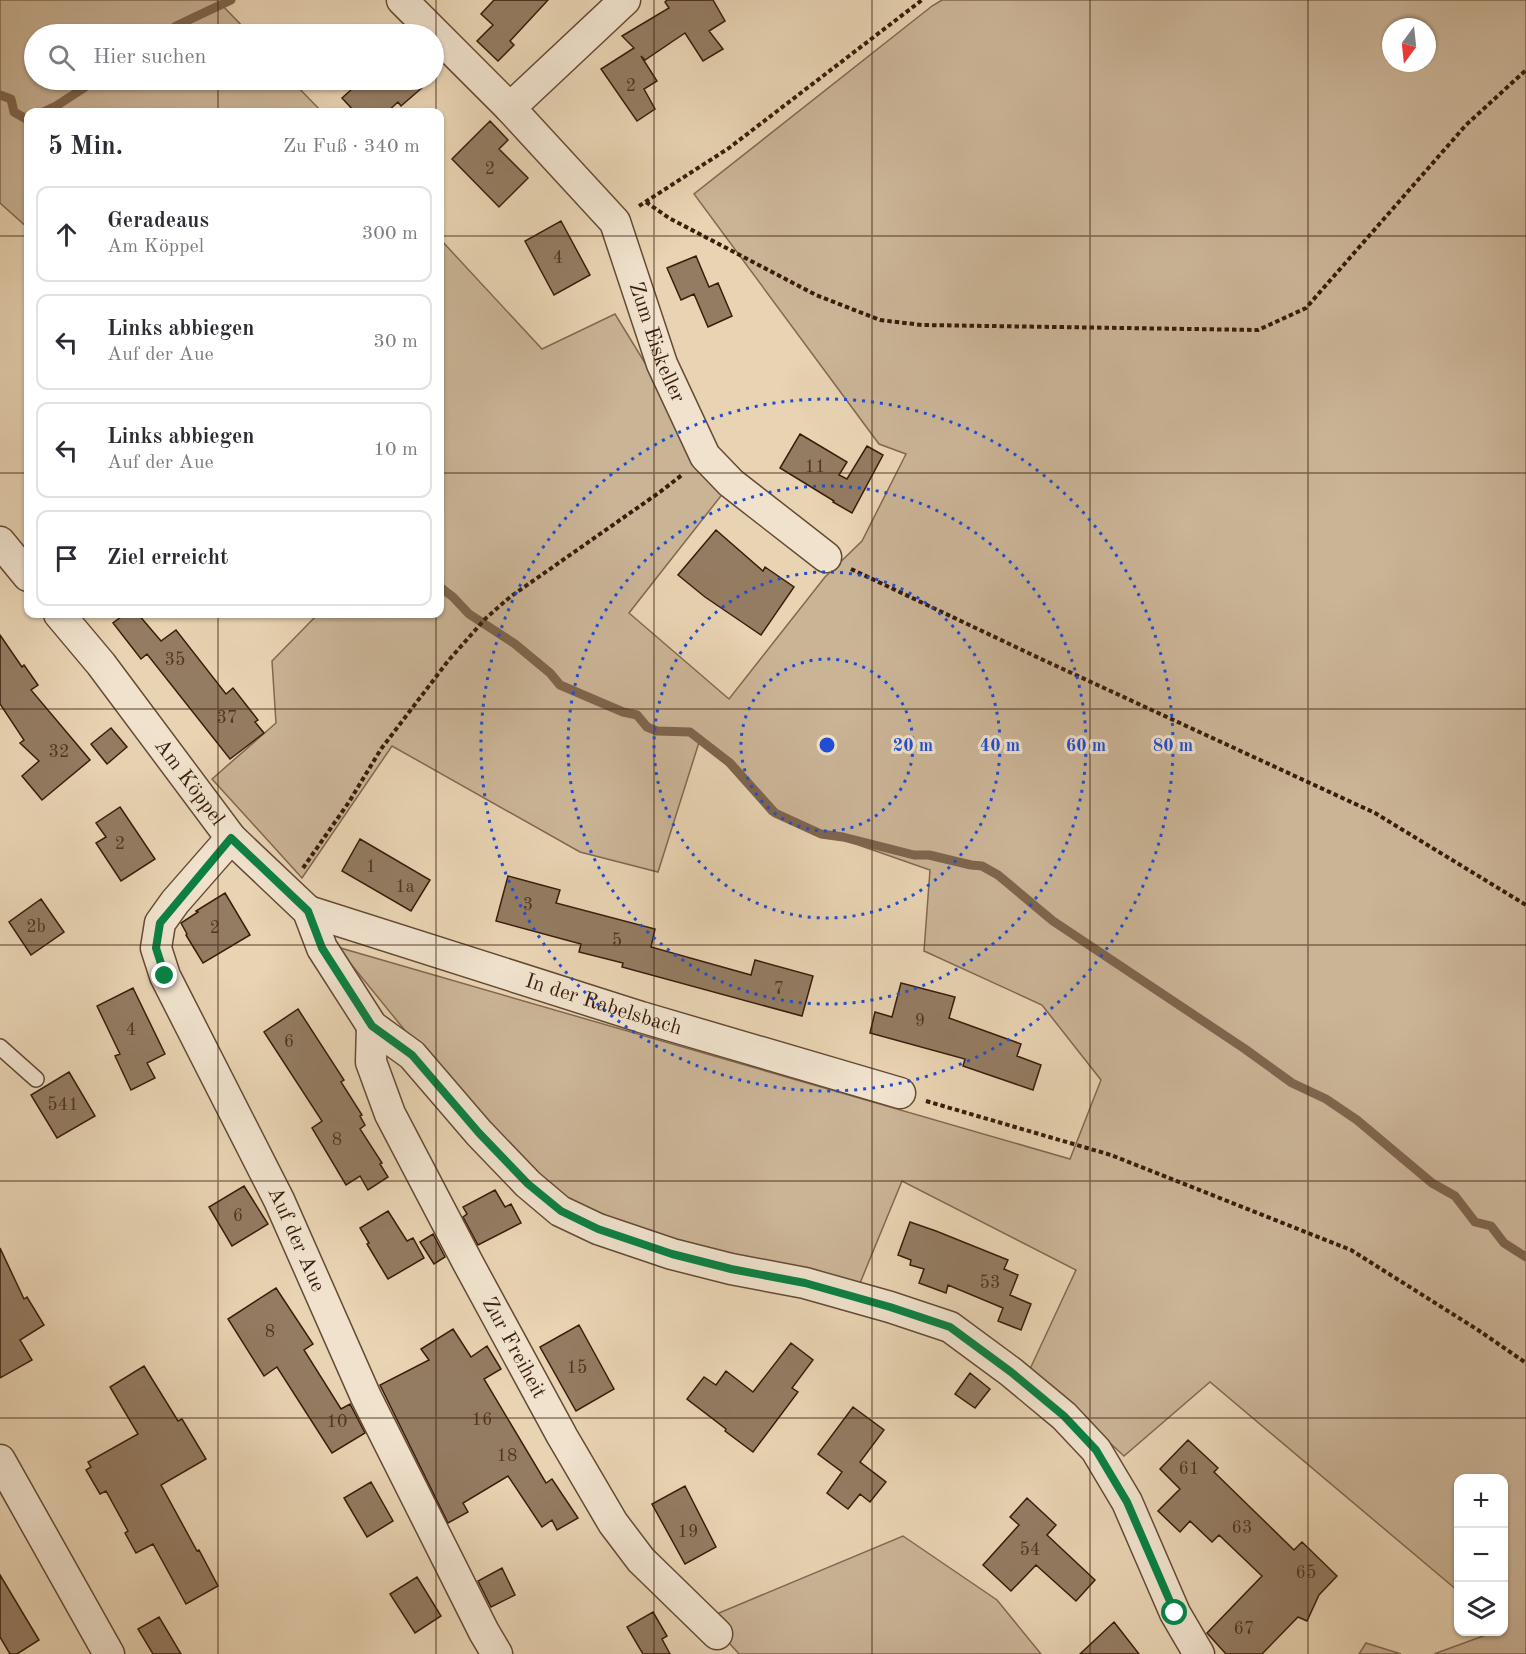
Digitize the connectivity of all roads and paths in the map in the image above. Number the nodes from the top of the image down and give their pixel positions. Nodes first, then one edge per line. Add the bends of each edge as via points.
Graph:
1 (402, 0) edge
2 (625, 0) edge
3 (922, 0) edge
4 (426, 24) edge
5 (444, 42) edge
6 (1526, 70) edge
7 (510, 108) junction
8 (705, 456) junction
9 (0, 542) edge
10 (826, 557) joint
11 (24, 571) edge
12 (62, 618) edge
13 (231, 838) junction
14 (287, 891) junction
15 (1526, 905) edge
16 (308, 911) junction
17 (372, 1026) junction
18 (0, 1047) edge
19 (36, 1079) dead end
20 (900, 1093) joint
21 (1526, 1364) edge
22 (0, 1460) edge
23 (717, 1634) dead end
24 (109, 1654) edge
25 (497, 1654) edge
26 (1199, 1654) edge

1 - 4 street, Zum Eiskeller
2 - 7 street
3 - 6 path via 729,148 646,202 816,295 880,320 922,325 1258,330 1306,308 1466,125
5 - 7 street, Zum Eiskeller
7 - 8 street, Zum Eiskeller via 615,222 662,364
8 - 10 street, Zum Eiskeller via 731,483
8 - 14 path via 510,597 476,628 381,748
9 - 11 street
10 - 15 path via 1375,813
12 - 13 street, Am Köppel
13 - 14 street, Am Köppel
13 - 25 street, Auf der Aue via 160,923 156,948 165,976 279,1200 366,1397
14 - 16 street, Am Köppel
16 - 17 street, Am Köppel via 322,948
16 - 20 street, In der Rabelsbach via 641,1017
17 - 23 street, Zur Freiheit via 370,1062 390,1114 562,1436 613,1523 641,1560
17 - 26 street, Am Köppel via 412,1055 479,1133 528,1184 561,1211 598,1229 672,1254 805,1283 950,1327 1011,1372 1064,1416 1096,1450 1127,1502 1175,1613
18 - 19 lane
20 - 21 path via 1111,1155 1351,1250
22 - 24 street

